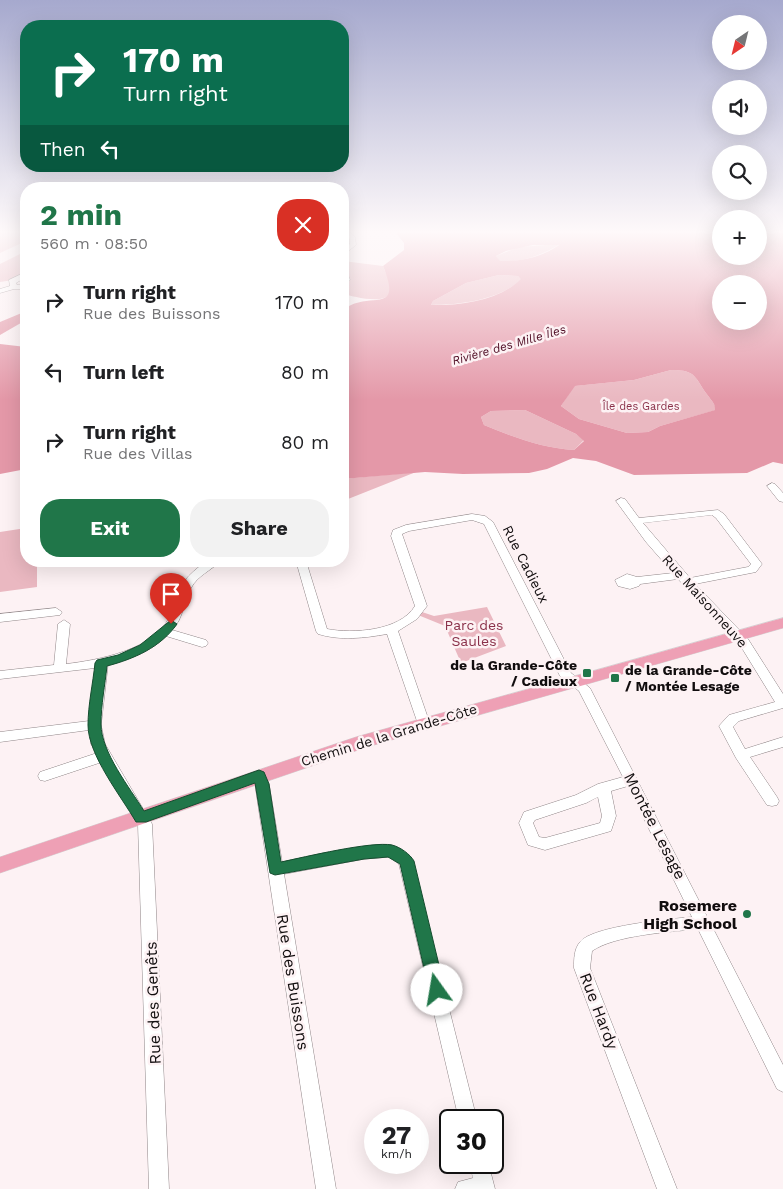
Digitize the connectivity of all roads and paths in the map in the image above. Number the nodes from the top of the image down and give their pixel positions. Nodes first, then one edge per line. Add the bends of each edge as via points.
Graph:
1 (772, 486) dead end
2 (783, 498) edge
3 (621, 501) dead end
4 (636, 521) junction
5 (206, 567) edge
6 (303, 567) edge
7 (684, 578) junction
8 (635, 581) dead end
9 (56, 612) dead end
10 (0, 618) edge
11 (783, 623) edge
12 (64, 624) dead end
13 (391, 629) junction
14 (164, 632) junction
15 (737, 635) junction
16 (202, 643) dead end
17 (102, 663) junction
18 (60, 667) junction
19 (0, 675) edge
20 (575, 681) junction
21 (783, 704) edge
22 (424, 724) junction
23 (94, 725) junction
24 (0, 737) edge
25 (783, 742) edge
26 (104, 756) junction
27 (741, 756) junction
28 (45, 776) dead end
29 (259, 776) junction
30 (632, 780) junction
31 (603, 788) junction
32 (772, 801) dead end
33 (141, 818) junction
34 (0, 864) edge
35 (275, 869) junction
36 (703, 922) junction
37 (783, 1083) edge
38 (465, 1109) edge
39 (478, 1174) edge
40 (478, 1188) edge
41 (160, 1189) edge
42 (326, 1189) edge
43 (667, 1189) edge

1 - 2 street
3 - 4 street, Rue Maisonneuve
4 - 7 street, Rue Maisonneuve
4 - 7 street via 714,512 757,564 752,570
5 - 14 street via 188,583 175,618
6 - 13 street via 322,631 333,634
7 - 8 street
7 - 15 street, Rue Maisonneuve
9 - 10 street
11 - 15 main road, Chemin de la Grande-Côte
12 - 18 street
13 - 20 street, Rue Cadieux via 417,613 422,606 397,532 482,518 489,523 566,676
13 - 22 street
14 - 16 street
14 - 17 street via 136,652
15 - 20 main road, Chemin de la Grande-Côte
15 - 21 street, Rue Maisonneuve
17 - 18 street
17 - 23 street
18 - 19 street
20 - 22 main road, Chemin de la Grande-Côte
20 - 30 street, Montée Lesage via 584,688
21 - 27 street, Rue Maisonneuve via 762,708 728,722 727,731
22 - 29 main road, Chemin de la Grande-Côte
23 - 24 street
23 - 26 street, Rue des Genêts
25 - 27 street
26 - 28 street
26 - 33 street, Rue des Genêts
27 - 32 street, Rue Maisonneuve
29 - 33 main road, Chemin de la Grande-Côte
29 - 35 street, Rue des Buissons
30 - 31 street
30 - 36 street, Montée Lesage
31 - 31 street via 581,799 529,816 526,823 533,841 545,844 606,827 609,816
33 - 34 main road, Chemin de la Grande-Côte
33 - 41 street, Rue des Genêts via 145,824 147,846
35 - 38 street via 390,851 406,861
35 - 42 street, Rue des Buissons
36 - 37 street, Montée Lesage via 718,958
36 - 43 street, Rue Hardy via 625,932 593,940 586,946 582,957 582,968
39 - 40 street

